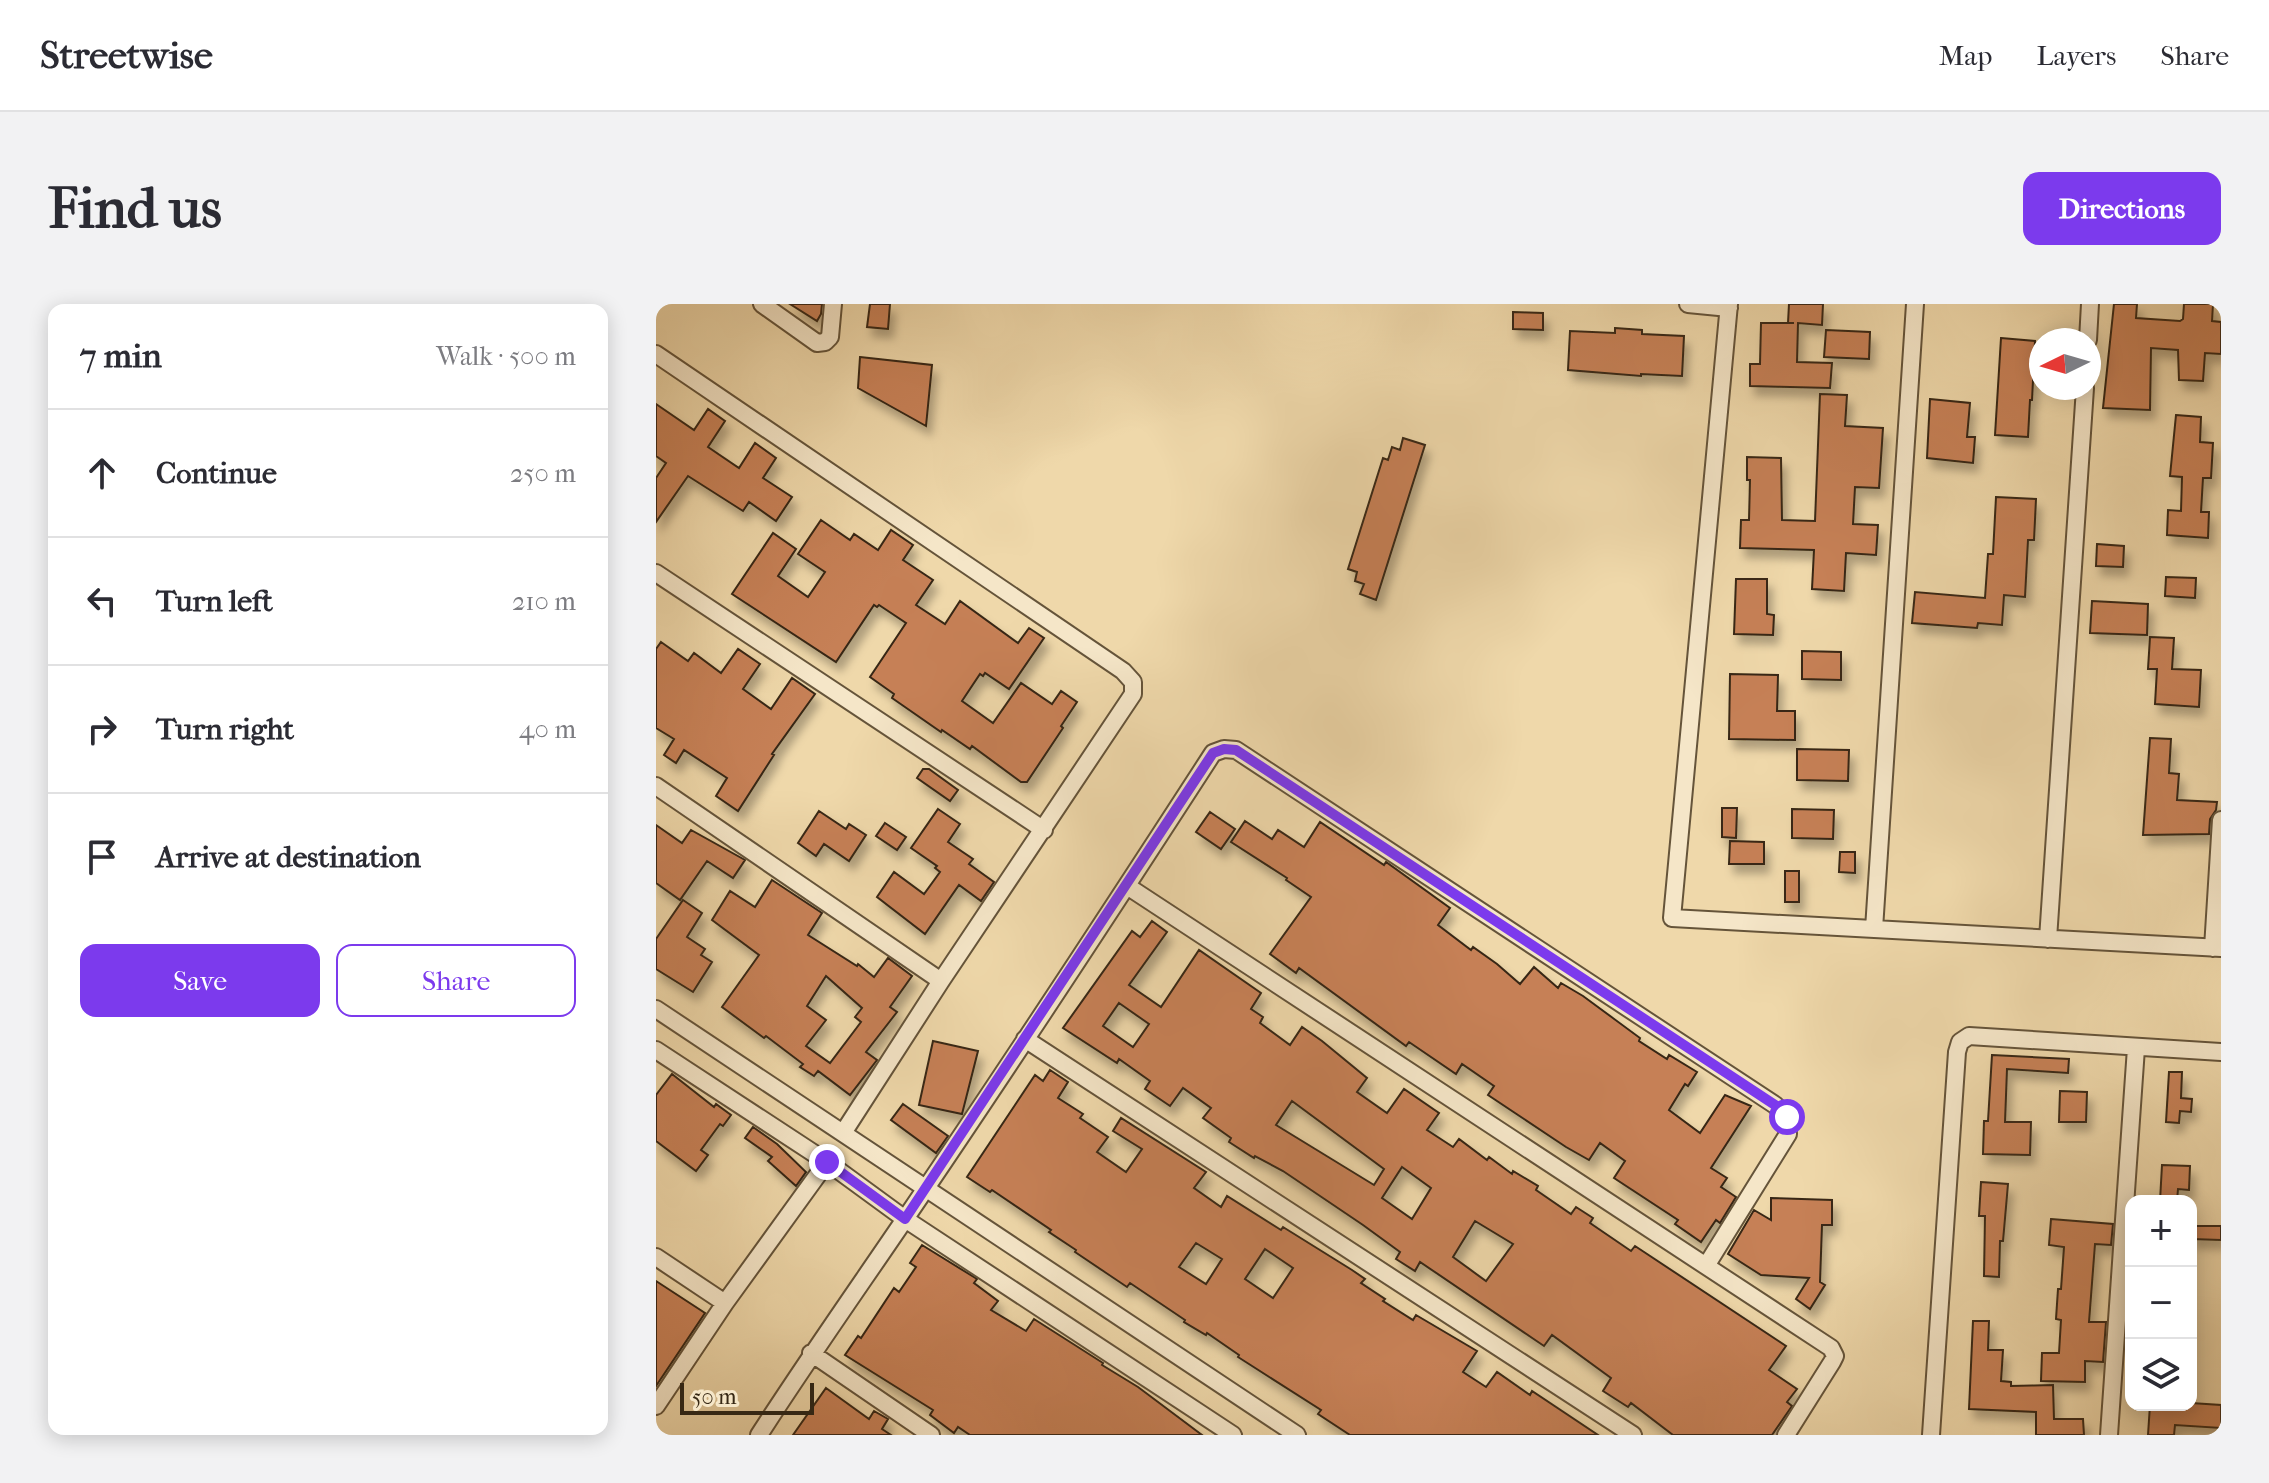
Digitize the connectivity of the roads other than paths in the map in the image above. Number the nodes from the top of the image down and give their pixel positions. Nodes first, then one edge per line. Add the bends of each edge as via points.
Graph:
1 (762, 304) edge
2 (833, 304) edge
3 (1688, 304) edge
4 (1915, 304) edge
5 (2090, 304) edge
6 (1729, 306) edge
7 (2089, 328) edge
8 (656, 354) edge
9 (2084, 400) edge
10 (656, 573) edge
11 (656, 786) edge
12 (2221, 820) edge
13 (1044, 830) junction
14 (1127, 886) junction
15 (1874, 929) junction
16 (2048, 939) junction
17 (2217, 948) edge
18 (941, 981) junction
19 (656, 1009) edge
20 (1025, 1039) junction
21 (2136, 1048) junction
22 (656, 1050) edge
23 (2221, 1052) edge
24 (843, 1133) junction
25 (827, 1162) junction
26 (926, 1188) junction
27 (905, 1219) junction
28 (656, 1257) edge
29 (1706, 1266) junction
30 (725, 1303) junction
31 (811, 1353) junction
32 (656, 1406) edge
33 (759, 1435) edge
34 (931, 1435) edge
35 (1233, 1435) edge
36 (1297, 1435) edge
37 (1633, 1435) edge
38 (1786, 1435) edge
39 (1931, 1435) edge
40 (2109, 1435) edge

1 - 2 street via 817,343 830,337
3 - 6 street
4 - 15 street
5 - 7 street
6 - 15 street via 1672,918
8 - 13 street via 1133,682 1133,694
9 - 16 street
10 - 13 street
11 - 18 street
12 - 17 street
13 - 18 street
14 - 20 street
14 - 29 street
14 - 29 street via 1213,753 1236,750 1787,1117 1788,1134
15 - 16 street
16 - 17 street
18 - 24 street
19 - 24 street
20 - 26 street
20 - 37 street
21 - 23 street
21 - 39 street via 1969,1036 1960,1042
21 - 40 street
22 - 25 street
24 - 26 street
25 - 27 street
25 - 30 street
26 - 27 street
26 - 36 street
27 - 31 street
27 - 35 street
28 - 30 street
29 - 38 street via 1831,1348 1835,1356
30 - 32 street
31 - 33 street
31 - 34 street

